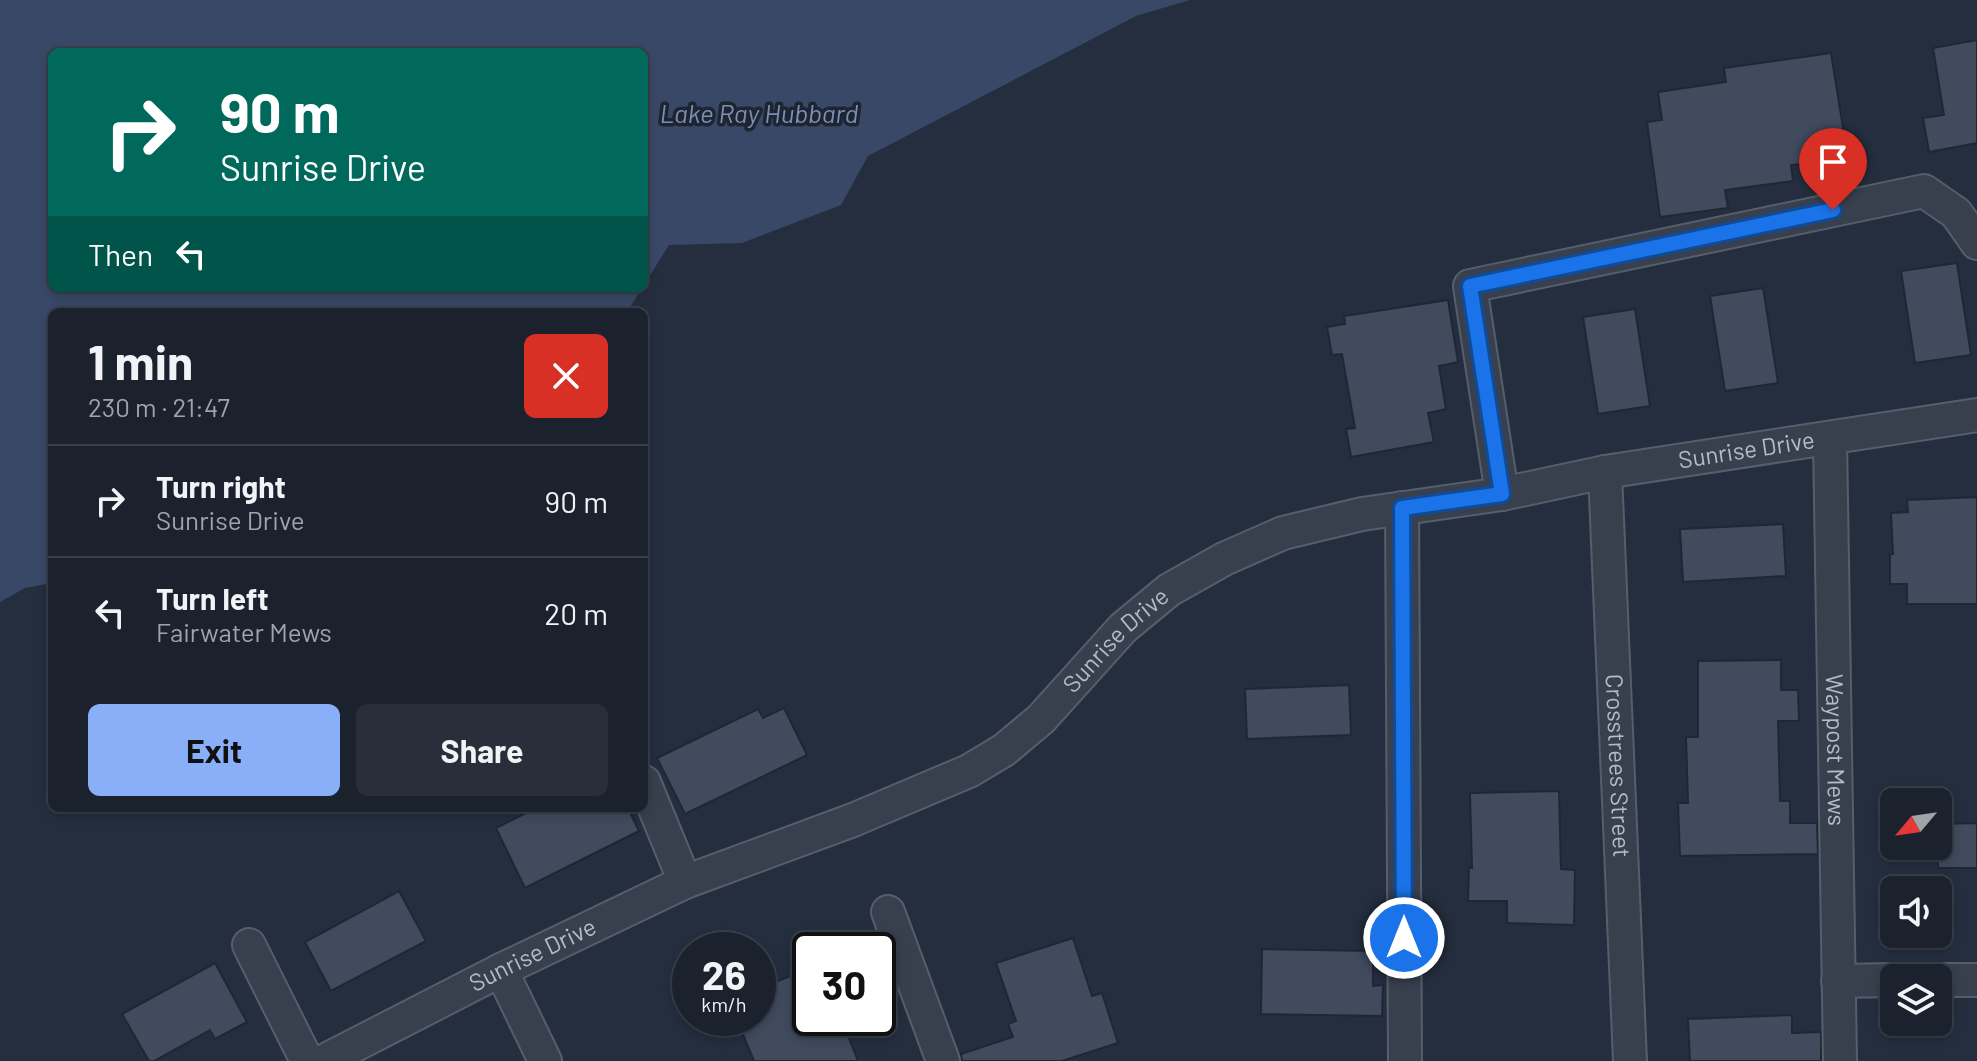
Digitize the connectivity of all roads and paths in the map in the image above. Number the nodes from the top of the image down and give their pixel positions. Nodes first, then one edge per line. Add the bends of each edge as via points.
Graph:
1 (1977, 243) edge
2 (1977, 415) edge
3 (1830, 438) junction
4 (1605, 472) junction
5 (1502, 494) junction
6 (1402, 508) junction
7 (648, 792) edge
8 (685, 882) junction
9 (888, 912) dead end
10 (249, 945) dead end
11 (501, 970) junction
12 (1880, 980) edge
13 (1952, 980) edge
14 (1977, 980) edge
15 (1838, 981) junction
16 (307, 1061) edge
17 (324, 1061) edge
18 (545, 1061) edge
19 (943, 1061) edge
20 (1405, 1061) edge
21 (1630, 1061) edge
22 (1840, 1061) edge

1 - 5 street via 1956,213 1924,191 1470,286
2 - 3 street, Sunrise Drive
3 - 4 street, Sunrise Drive
3 - 15 street, Waypost Mews
4 - 5 street, Sunrise Drive
4 - 21 street, Crosstrees Street
5 - 6 street, Sunrise Drive
6 - 8 street, Sunrise Drive via 1283,533 1224,559 1169,590 1123,628 1041,719 969,771
6 - 20 street
7 - 8 street
8 - 11 street, Sunrise Drive
9 - 19 street
10 - 16 street
11 - 17 street, Sunrise Drive
11 - 18 street
12 - 15 street
13 - 14 street
15 - 22 street, Waypost Mews

